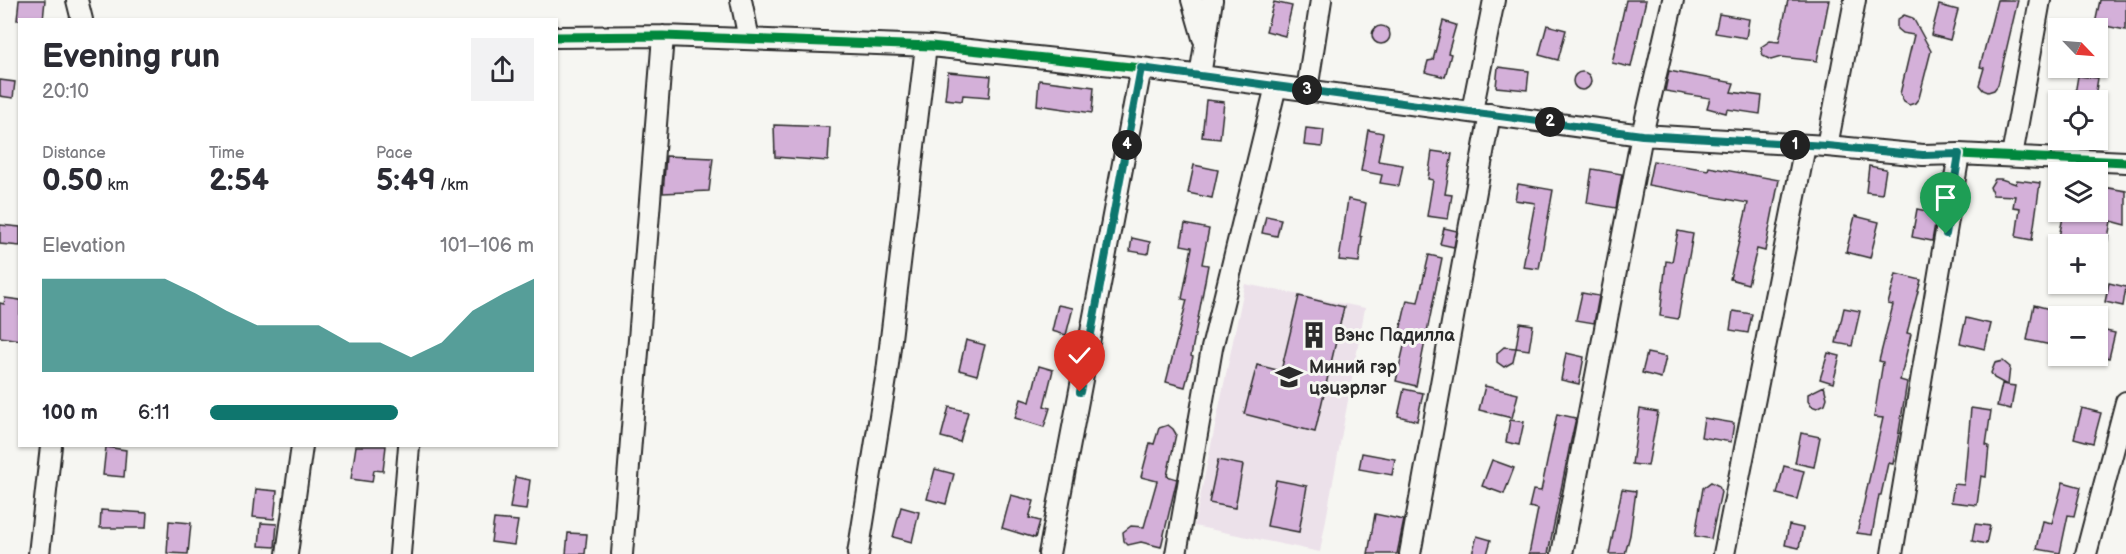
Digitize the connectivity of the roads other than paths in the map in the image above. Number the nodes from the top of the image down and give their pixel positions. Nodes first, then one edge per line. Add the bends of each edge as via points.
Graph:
1 (78, 0) edge
2 (741, 0) edge
3 (1192, 0) edge
4 (1212, 0) edge
5 (1322, 0) edge
6 (1494, 0) edge
7 (1673, 0) edge
8 (1855, 0) edge
9 (2040, 0) edge
10 (82, 18) edge
11 (663, 36) junction
12 (558, 37) edge
13 (749, 39) junction
14 (1204, 45) junction
15 (926, 46) junction
16 (1141, 68) junction
17 (1200, 76) junction
18 (1276, 86) junction
19 (1307, 90) junction
20 (1481, 112) junction
21 (1642, 135) junction
22 (1805, 146) junction
23 (1827, 146) junction
24 (1959, 154) junction
25 (2012, 156) junction
26 (2126, 162) edge
27 (2126, 402) edge
28 (51, 447) edge
29 (302, 447) edge
30 (409, 447) edge
31 (39, 554) edge
32 (287, 554) edge
33 (400, 554) edge
34 (622, 554) edge
35 (858, 554) edge
36 (1049, 554) edge
37 (1176, 554) edge
38 (1410, 554) edge
39 (1562, 554) edge
40 (1724, 554) edge
41 (1892, 554) edge
42 (2086, 554) edge

1 - 10 street
2 - 13 street
3 - 14 street
4 - 14 street
5 - 19 street
6 - 20 street
7 - 21 street
8 - 23 street
9 - 25 street
11 - 12 street
11 - 13 street
11 - 34 street
13 - 15 street
14 - 17 street
15 - 16 street
15 - 35 street via 886,372
16 - 17 street
16 - 36 street
17 - 18 street
18 - 19 street
18 - 37 street via 1212,348
19 - 20 street
20 - 21 street
20 - 38 street
21 - 22 street
21 - 39 street
22 - 23 street
22 - 40 street
23 - 24 street via 1923,155
24 - 25 street
24 - 41 street
25 - 26 street
27 - 42 street
28 - 31 street
29 - 32 street
30 - 33 street

